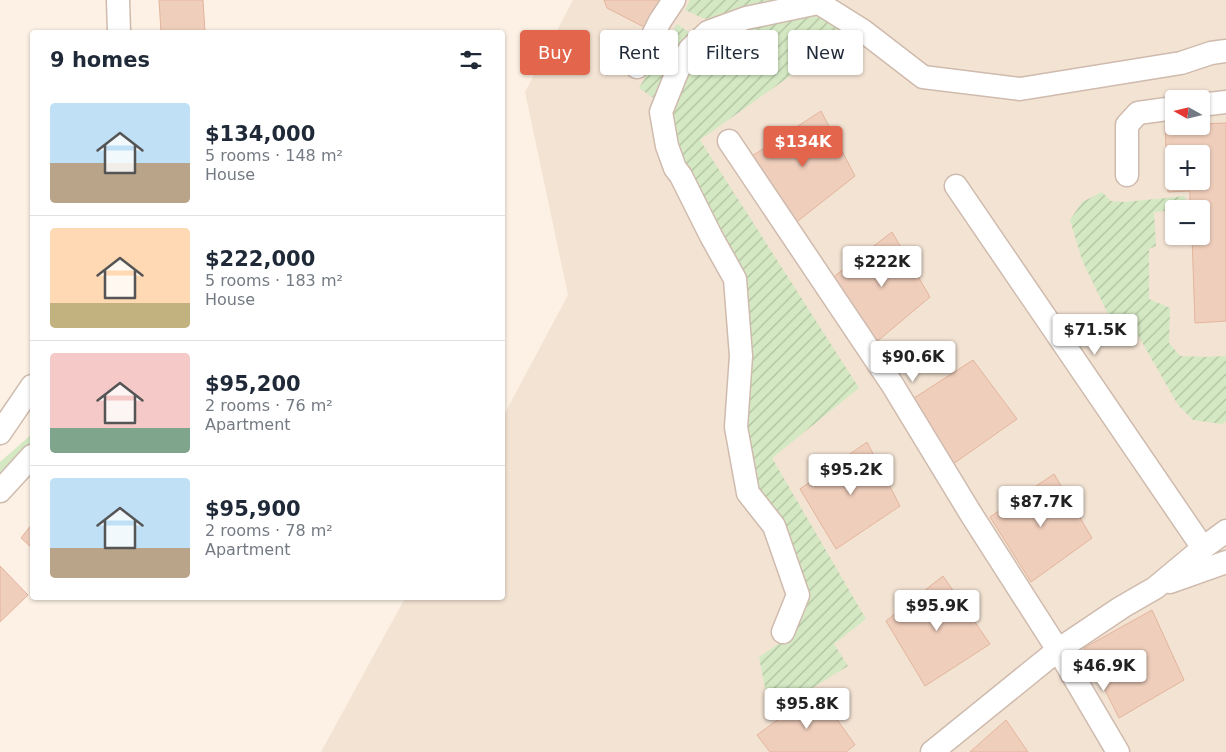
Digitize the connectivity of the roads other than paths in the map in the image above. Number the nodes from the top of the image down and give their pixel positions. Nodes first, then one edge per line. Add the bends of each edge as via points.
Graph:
1 (118, 0) edge
2 (674, 0) edge
3 (816, 1) edge
4 (119, 30) edge
5 (656, 30) edge
6 (1226, 51) edge
7 (1226, 102) edge
8 (1210, 104) edge
9 (1165, 109) edge
10 (729, 141) dead end
11 (1127, 175) dead end
12 (956, 186) dead end
13 (30, 389) edge
14 (0, 433) edge
15 (30, 458) edge
16 (0, 491) edge
17 (1226, 531) edge
18 (1203, 548) junction
19 (1226, 562) edge
20 (1155, 588) junction
21 (783, 632) dead end
22 (1058, 650) junction
23 (932, 752) edge
24 (1118, 752) edge

1 - 4 street
2 - 5 street
3 - 6 street via 862,30 923,77 1020,90 1181,63 1210,52
3 - 21 street via 746,18 708,32 690,49 661,112 674,168 735,279 741,356 736,428 748,493 774,526 798,595
7 - 8 street
9 - 11 street via 1138,113 1127,125
10 - 22 street via 892,384
12 - 18 street
13 - 14 street
15 - 16 street
17 - 18 street
18 - 20 street
19 - 20 street
20 - 22 street
22 - 23 street
22 - 24 street

